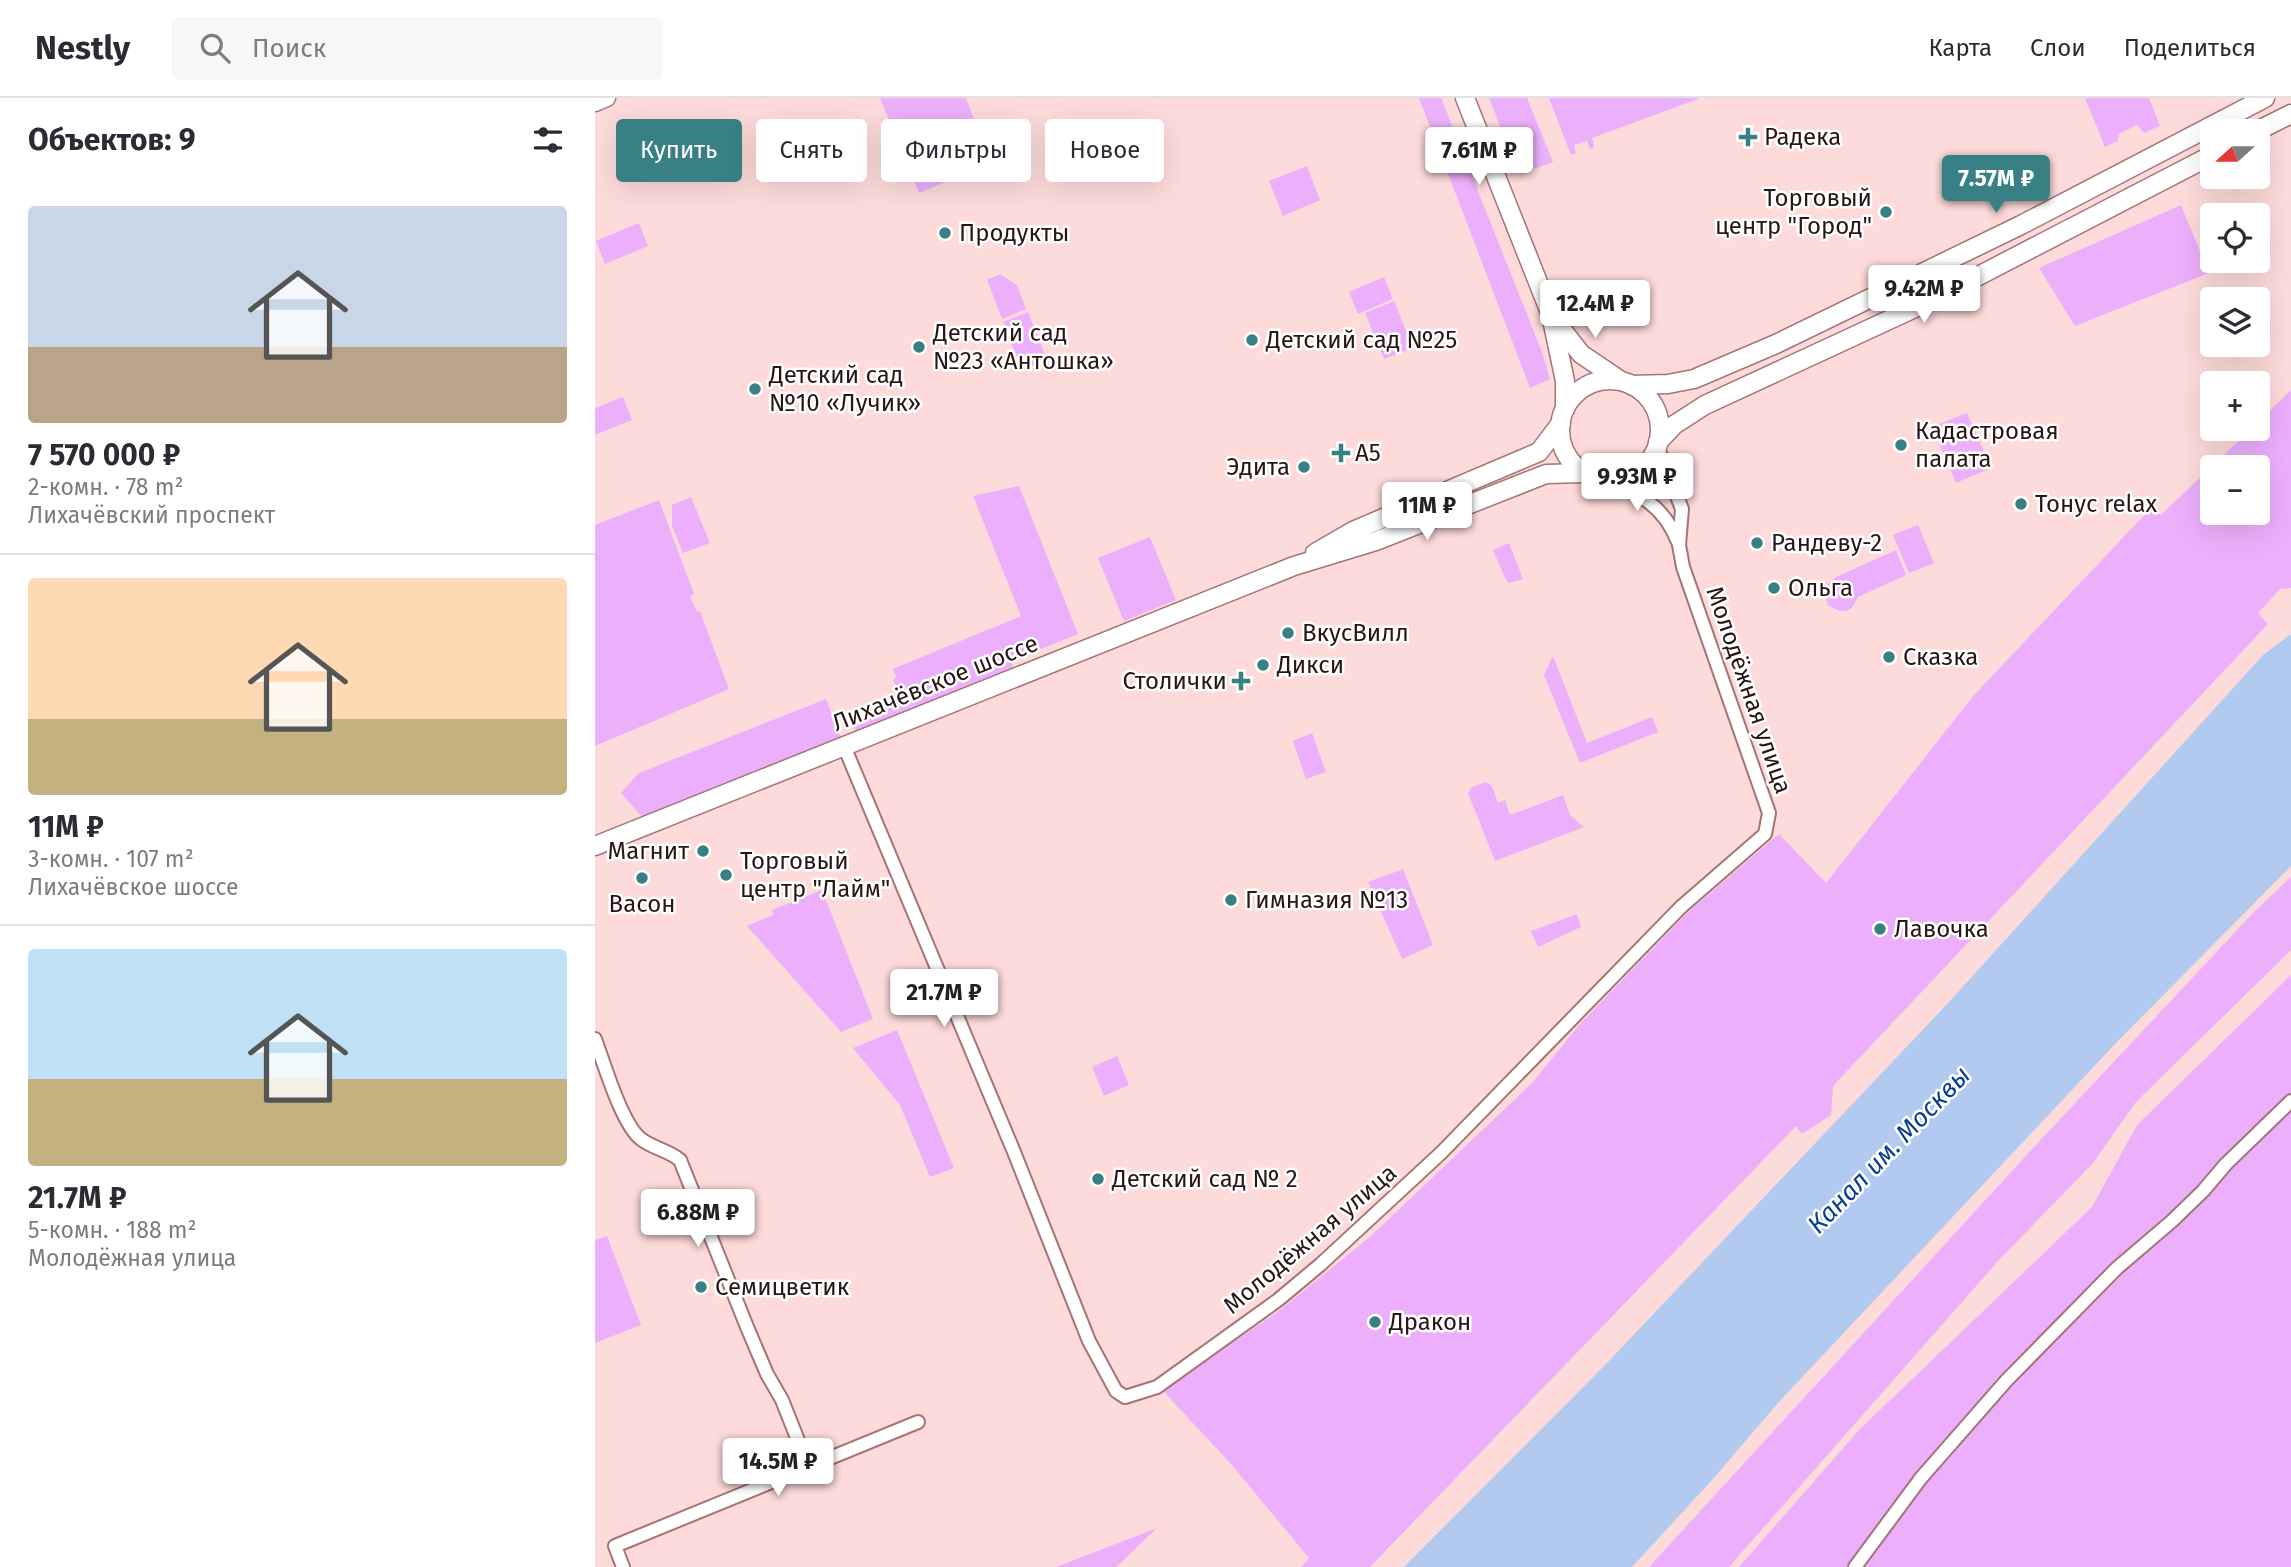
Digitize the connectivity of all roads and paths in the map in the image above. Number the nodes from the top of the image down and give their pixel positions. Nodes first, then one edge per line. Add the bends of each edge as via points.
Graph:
1 (607, 98) edge
2 (1465, 98) edge
3 (2265, 98) edge
4 (595, 103) edge
5 (2291, 114) edge
6 (2270, 124) edge
7 (2200, 161) edge
8 (1551, 315) junction
9 (1628, 383) junction
10 (1563, 416) junction
11 (1658, 444) junction
12 (1593, 476) junction
13 (1679, 545) junction
14 (1294, 566) junction
15 (844, 746) junction
16 (595, 846) edge
17 (595, 1039) edge
18 (2291, 1101) edge
19 (918, 1422) dead end
20 (809, 1468) junction
21 (623, 1567) edge
22 (1855, 1567) edge

1 - 4 street
2 - 8 main road
3 - 9 main road via 2021,225 1776,344 1694,379
5 - 6 main road
7 - 11 main road via 1932,300 1705,405 1674,425
8 - 9 main road via 1581,354
8 - 10 main road via 1565,381
9 - 10 main road via 1590,384 1579,390
9 - 11 main road via 1642,391 1655,409 1660,426
10 - 12 main road via 1566,454
10 - 14 main road, Лихачёвское шоссе via 1539,452 1353,531
11 - 12 main road via 1639,470 1621,479
11 - 13 street, Молодёжная улица via 1682,509
12 - 13 street, Молодёжная улица via 1652,503 1667,518
12 - 14 main road, Лихачёвское шоссе via 1546,474 1376,541
13 - 15 street, Молодёжная улица via 1769,813 1765,834 1681,907 1441,1153 1321,1264 1157,1387 1125,1397 1116,1391 1089,1341
14 - 15 main road, Лихачёвское шоссе
15 - 16 main road, Лихачёвское шоссе
17 - 20 street via 629,1128 680,1160
18 - 22 street via 2006,1381 1921,1478
19 - 20 street
20 - 21 street via 615,1546

